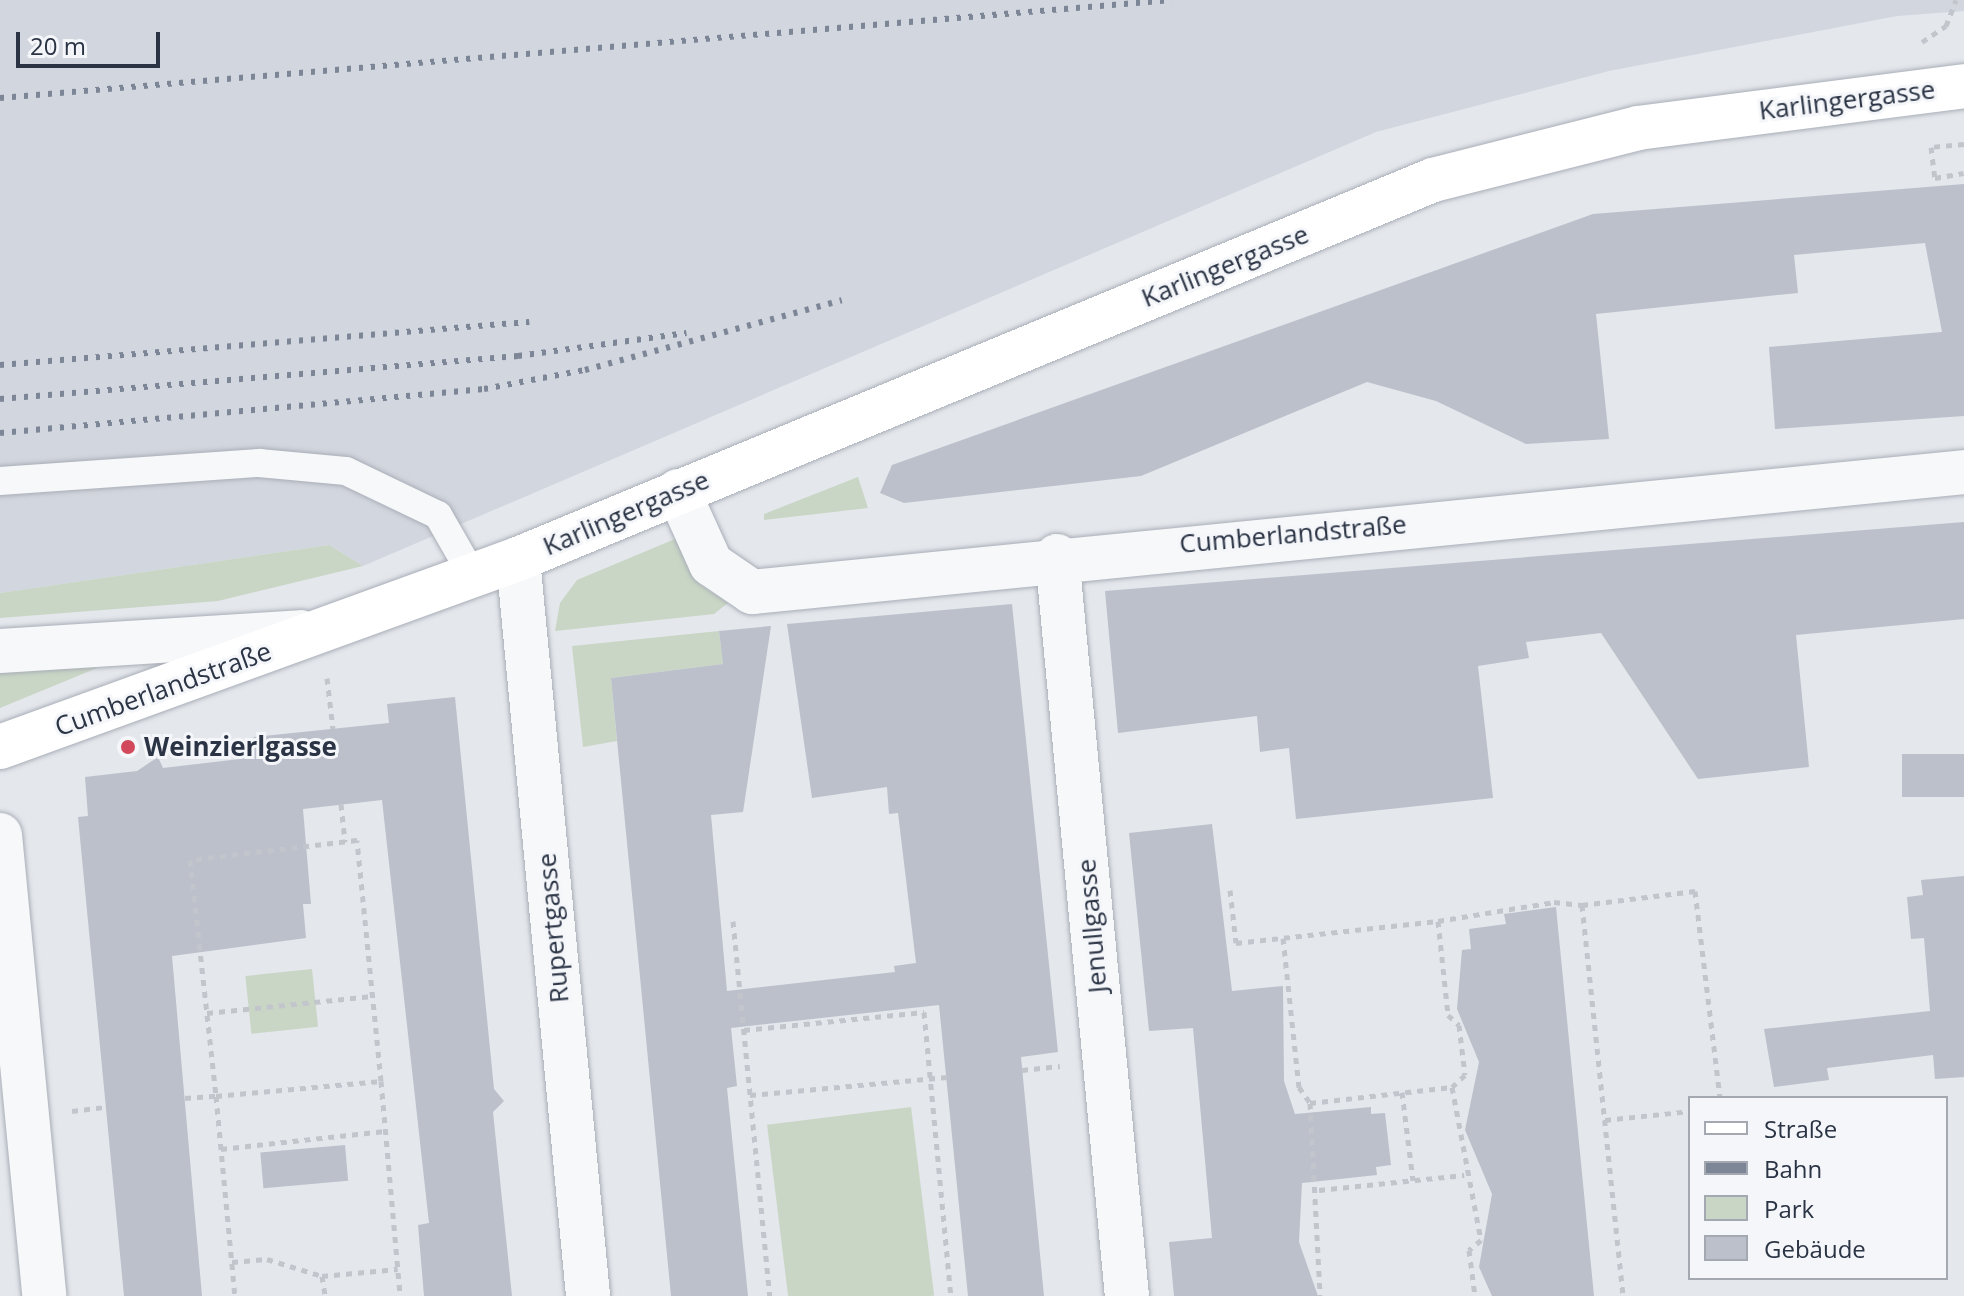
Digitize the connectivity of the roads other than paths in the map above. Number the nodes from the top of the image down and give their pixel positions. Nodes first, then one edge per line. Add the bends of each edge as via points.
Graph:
1 (1964, 86) edge
2 (1964, 472) edge
3 (0, 481) edge
4 (678, 491) junction
5 (1057, 556) junction
6 (518, 559) junction
7 (473, 576) junction
8 (326, 630) junction
9 (0, 651) edge
10 (0, 747) edge
11 (0, 835) edge
12 (44, 1296) edge
13 (588, 1296) edge
14 (1127, 1296) edge

1 - 4 street, Karlingergasse via 1638,128 1433,180
2 - 5 street, Cumberlandstraße
3 - 7 lane via 259,463 346,471 438,515
4 - 5 street, Cumberlandstraße via 711,564 752,592
4 - 6 street, Karlingergasse
5 - 14 street, Jenullgasse
6 - 7 street, Cumberlandstraße
6 - 13 street, Rupertgasse
7 - 8 street, Cumberlandstraße
8 - 9 street, Cumberlandstraße
8 - 10 street, Cumberlandstraße
11 - 12 street

